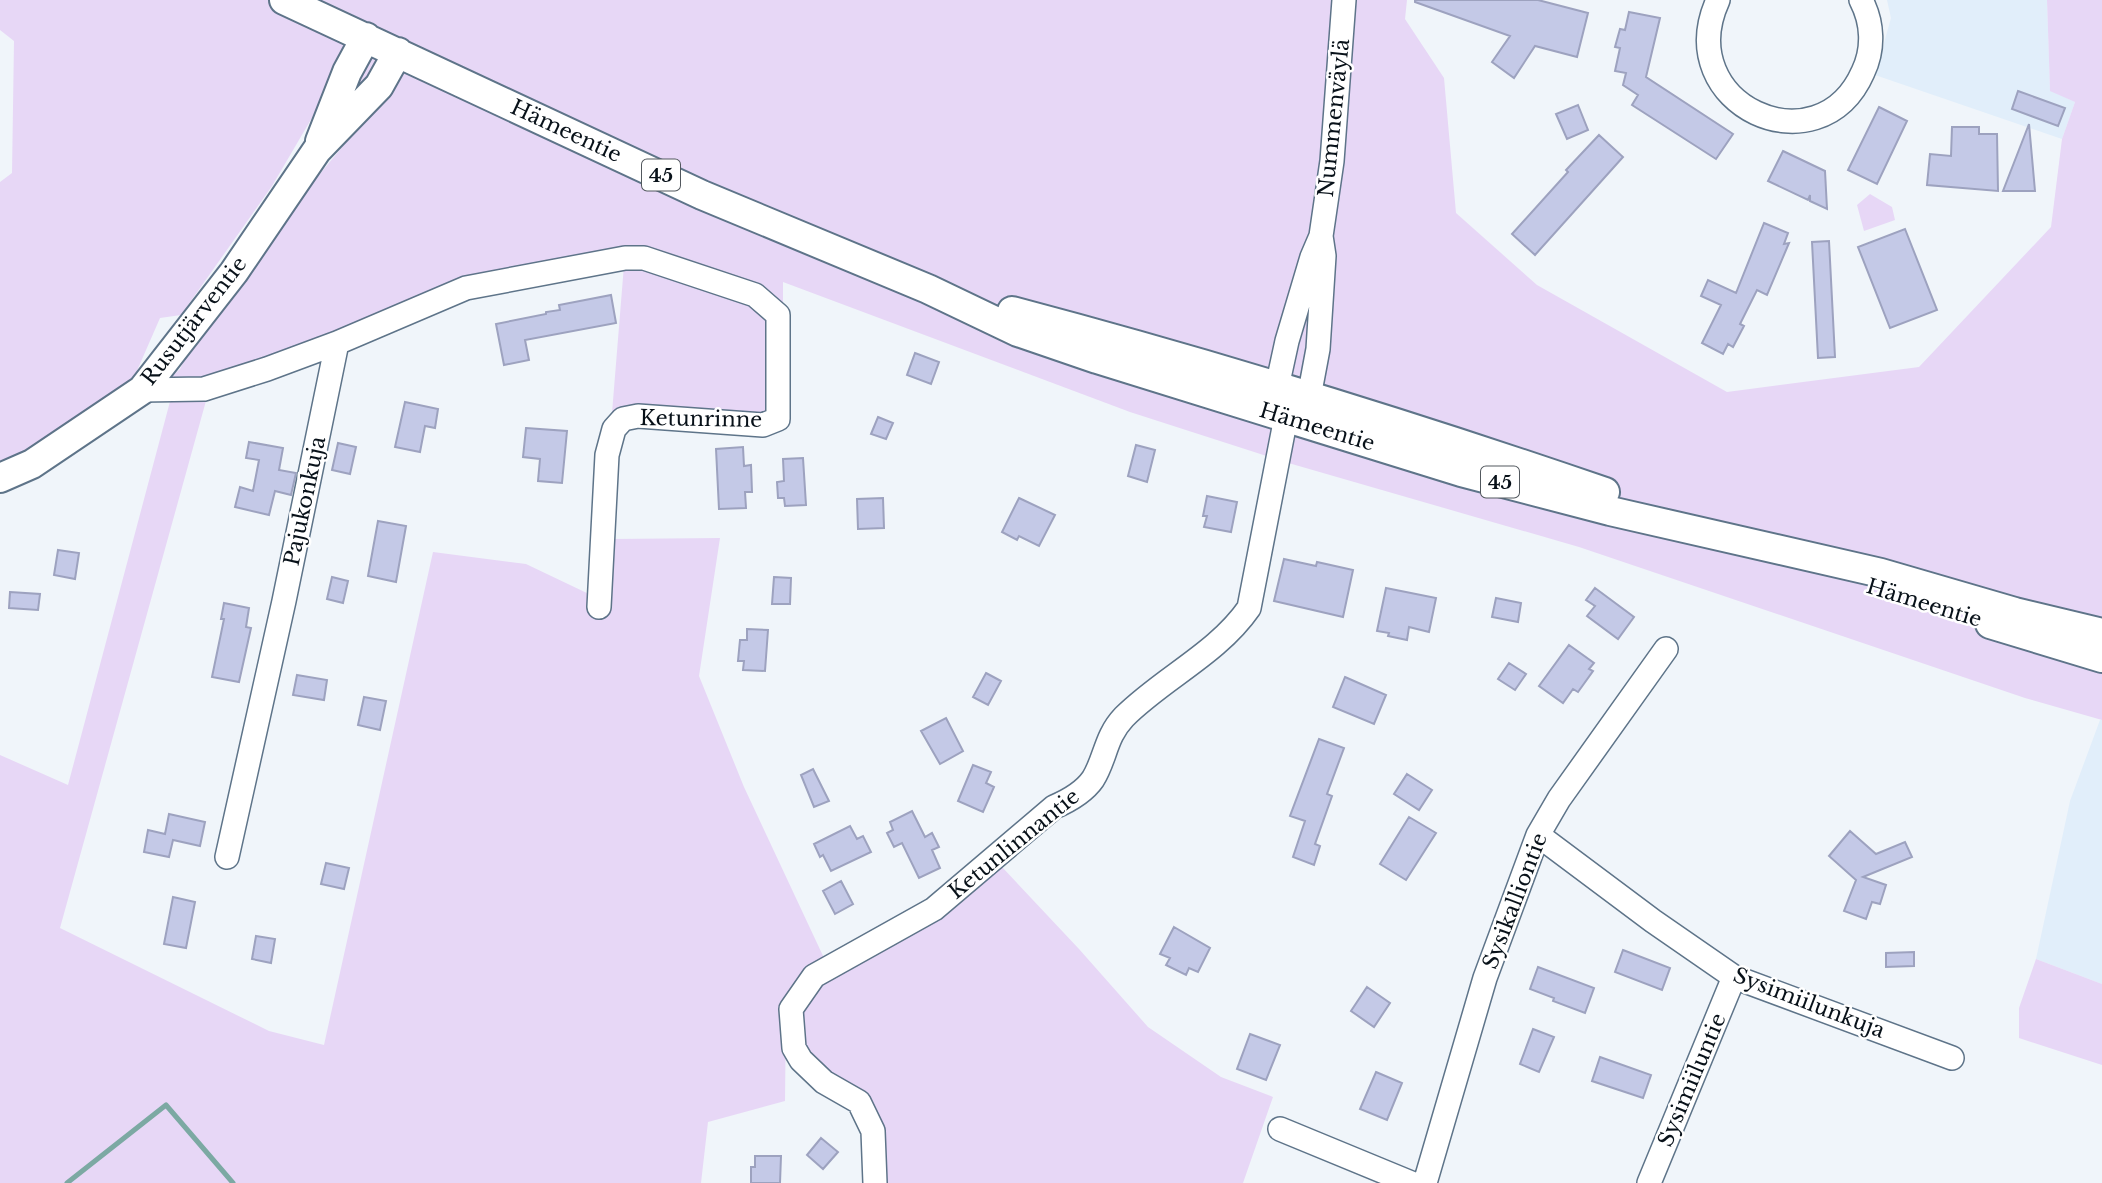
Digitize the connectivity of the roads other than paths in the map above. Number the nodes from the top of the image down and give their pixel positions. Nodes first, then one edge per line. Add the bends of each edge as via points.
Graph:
1 (284, 0) edge
2 (1344, 0) edge
3 (1718, 0) edge
4 (1861, 0) edge
5 (366, 37) junction
6 (398, 52) junction
7 (317, 150) junction
8 (1321, 236) junction
9 (928, 289) junction
10 (337, 343) junction
11 (1277, 387) junction
12 (142, 390) junction
13 (1309, 397) junction
14 (1286, 417) junction
15 (0, 478) edge
16 (1717, 535) junction
17 (1748, 543) junction
18 (599, 607) dead end
19 (2102, 633) edge
20 (1667, 649) dead end
21 (2102, 658) edge
22 (1538, 835) junction
23 (227, 858) dead end
24 (1734, 977) junction
25 (1952, 1058) dead end
26 (1280, 1129) dead end
27 (875, 1183) edge
28 (1411, 1183) edge
29 (1425, 1183) edge
30 (1649, 1183) edge

1 - 5 main road, Hämeentie / 45
2 - 8 street, Nummenväylä via 1332,161
3 - 4 street via 1708,45 1717,78 1752,113 1787,121 1832,110 1859,83 1871,41
5 - 6 main road, Hämeentie / 45
5 - 7 main road, Rusutjärventie via 347,72
6 - 7 main road, Rusutjärventie via 379,86
6 - 9 main road, Hämeentie / 45 via 702,195
7 - 12 main road, Rusutjärventie via 234,272
8 - 11 street, Nummenväylä
8 - 13 street, Nummenväylä via 1324,256 1318,349
9 - 11 main road, Hämeentie / 45
9 - 14 main road, Hämeentie / 45 via 1018,331
10 - 12 street via 204,389
10 - 18 street, Ketunrinne via 466,288 625,258 644,258 755,295 778,315 778,419 762,425 638,416 622,419 614,429 607,455
10 - 23 street, Pajukonkuja
11 - 13 main road, Hämeentie / 45
11 - 14 street, Nummenväylä
12 - 15 main road, Rusutjärventie via 32,464
13 - 14 street
13 - 16 main road, Hämeentie / 45 via 1545,471
14 - 16 main road, Hämeentie / 45 via 1461,472
14 - 27 street, Ketunlinnantie via 1249,608 1238,623 1124,718 1107,741 1093,779 1072,799 1054,807 934,909 814,976 791,1009 794,1048 801,1060 824,1082 859,1102 873,1131
16 - 17 main road, Hämeentie / 45
17 - 19 main road, Hämeentie / 45 via 1881,573
17 - 21 main road, Hämeentie / 45 via 1878,589
20 - 22 street, Sysikalliontie
22 - 24 street, Sysimiilunkuja
22 - 29 street, Sysikalliontie via 1485,978
24 - 25 street, Sysimiilunkuja
24 - 30 street, Sysimiiluntie
26 - 28 street

